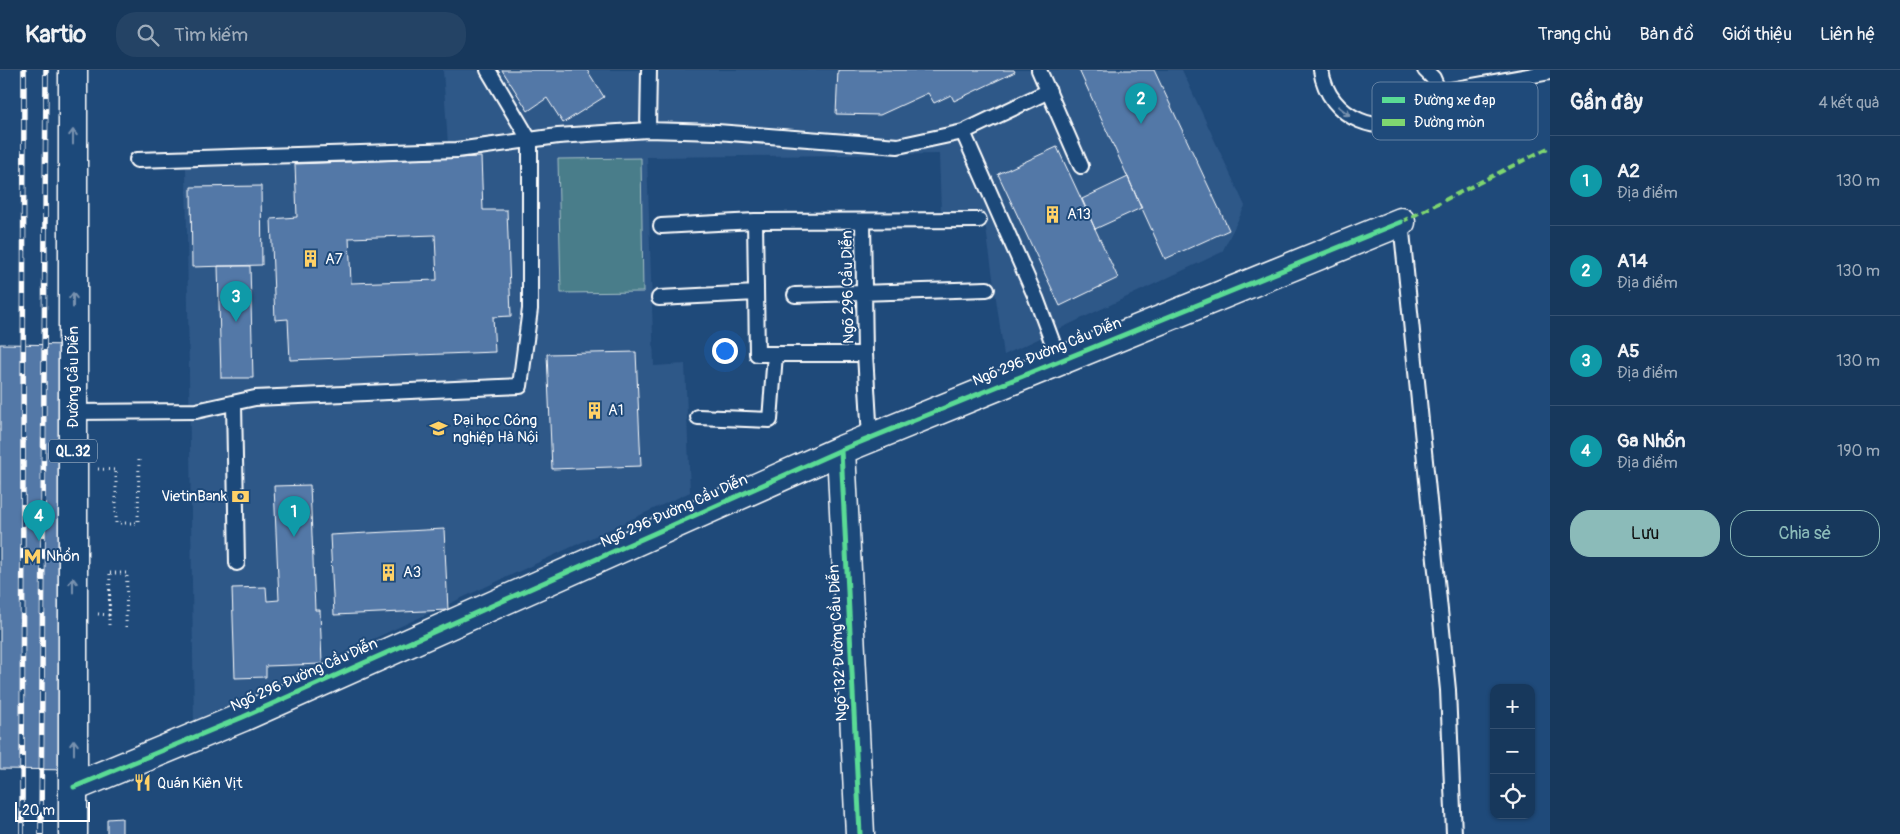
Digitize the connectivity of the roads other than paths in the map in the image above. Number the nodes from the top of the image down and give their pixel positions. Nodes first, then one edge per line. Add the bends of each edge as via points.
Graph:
1 (73, 70) edge
2 (488, 70) edge
3 (650, 70) edge
4 (1040, 70) edge
5 (1321, 70) edge
6 (1425, 70) edge
7 (1550, 72) edge
8 (1434, 82) edge
9 (1494, 82) edge
10 (1049, 91) junction
11 (1372, 125) edge
12 (648, 130) junction
13 (963, 132) junction
14 (530, 141) junction
15 (137, 160) dead end
16 (1082, 166) dead end
17 (979, 220) dead end
18 (755, 221) junction
19 (863, 221) junction
20 (1401, 222) joint
21 (661, 226) dead end
22 (987, 290) dead end
23 (756, 293) junction
24 (864, 294) junction
25 (795, 295) dead end
26 (658, 298) dead end
27 (775, 354) junction
28 (865, 354) junction
29 (1059, 360) junction
30 (234, 404) junction
31 (72, 412) junction
32 (698, 417) dead end
33 (870, 438) junction
34 (841, 450) junction
35 (237, 563) dead end
36 (74, 787) junction
37 (70, 833) edge
38 (860, 834) edge
39 (1454, 834) edge

31 -> 1 main road, Đường Cầu Diễn / QL.32
2 - 14 lane
3 - 12 lane
4 - 10 lane
5 -> 11 lane via 1323,83 1338,107 1358,122
6 - 8 lane
7 - 9 lane
10 - 13 lane
10 - 16 lane
12 - 13 lane via 898,146
12 - 14 lane
13 - 29 lane via 1036,298
14 - 15 lane via 457,150
14 - 30 lane via 530,309 520,386 255,398
17 - 19 lane, Ngõ 296 Cầu Diễn
18 - 19 lane, Ngõ 296 Cầu Diễn
18 - 21 lane
18 - 23 lane, Ngõ 296 Cầu Diễn
19 - 24 lane, Ngõ 296 Cầu Diễn
20 - 29 main road, Ngõ 296 Đường Cầu Diễn
20 - 39 lane via 1448,690
22 - 24 lane
23 - 26 lane
23 - 27 lane, Ngõ 296 Cầu Diễn via 757,354
24 - 25 lane
24 - 28 lane, Ngõ 296 Cầu Diễn
27 - 28 lane, Ngõ 296 Cầu Diễn
27 - 32 lane via 770,420
28 - 33 lane, Ngõ 296 Cầu Diễn
29 - 33 main road, Ngõ 296 Đường Cầu Diễn
30 - 31 lane via 196,411
30 - 35 lane
36 -> 31 main road, Đường Cầu Diễn / QL.32
33 - 34 main road, Ngõ 296 Đường Cầu Diễn
34 - 36 main road, Ngõ 296 Đường Cầu Diễn via 252,713
34 - 38 main road, Ngõ 132 Đường Cầu Diễn
36 - 37 main road, Đường Cầu Diễn / QL.32

